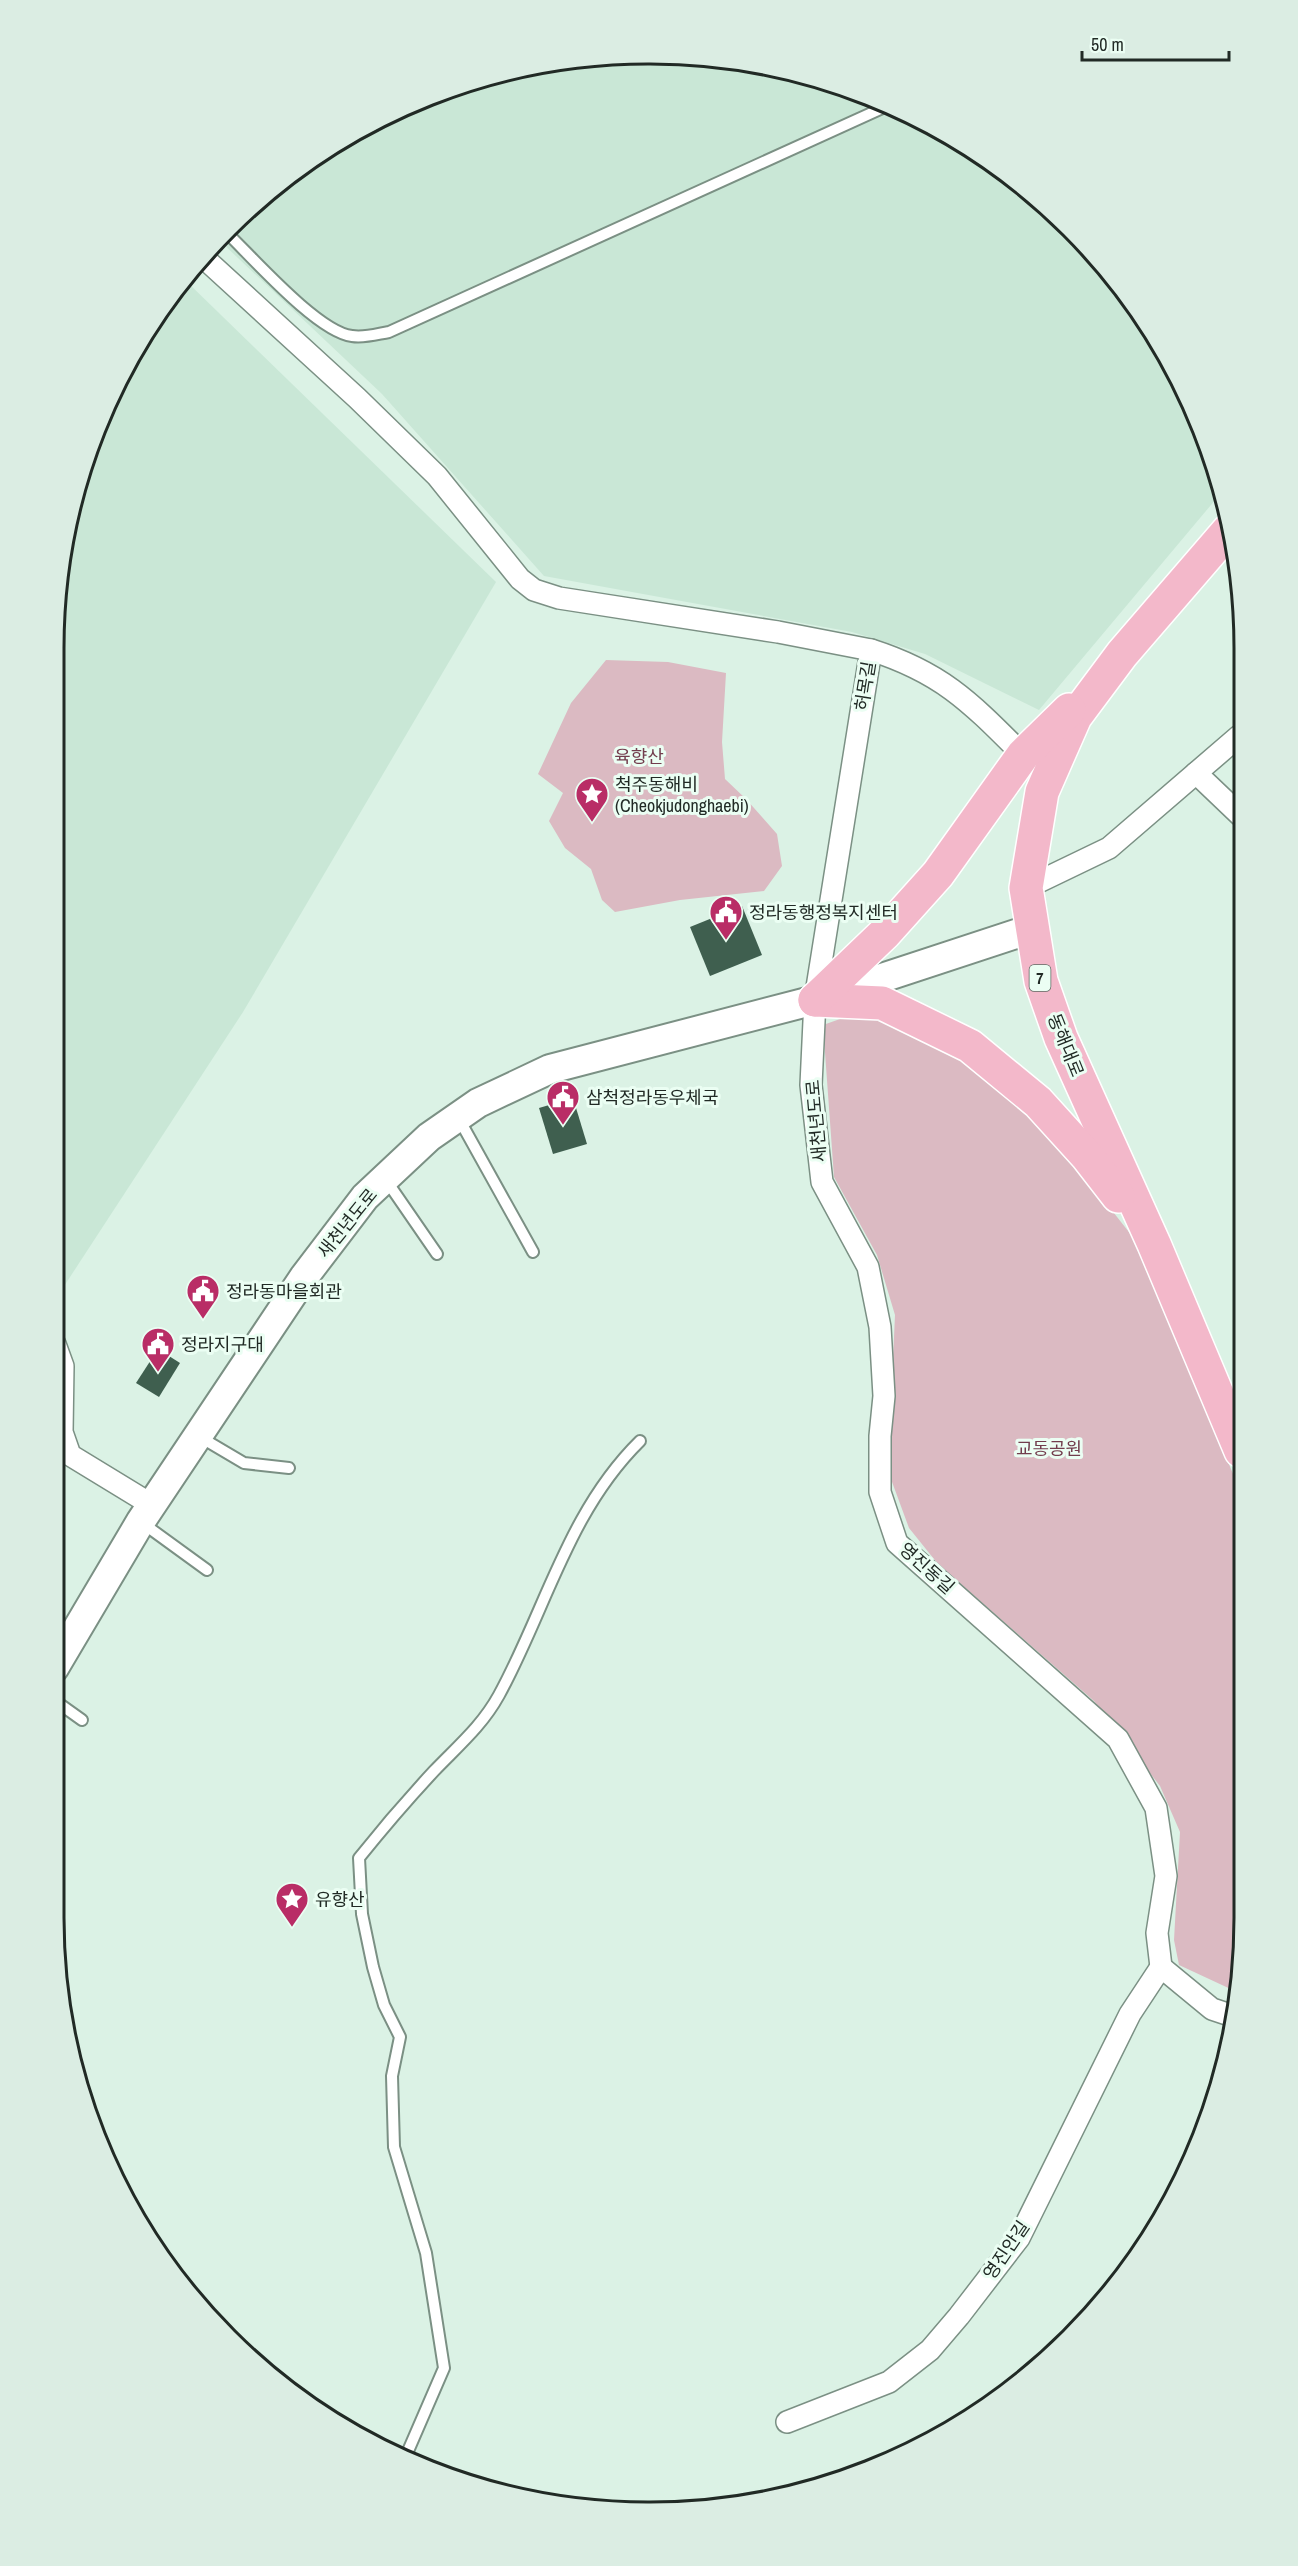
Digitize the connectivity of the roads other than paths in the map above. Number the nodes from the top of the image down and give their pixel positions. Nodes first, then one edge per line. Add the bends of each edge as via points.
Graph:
1 (877, 111) edge
2 (233, 239) edge
3 (210, 264) edge
4 (1222, 538) edge
5 (871, 650) junction
6 (1095, 687) junction
7 (1234, 740) edge
8 (1023, 755) junction
9 (1196, 773) junction
10 (1234, 809) edge
11 (1026, 888) junction
12 (1031, 929) junction
13 (815, 1000) junction
14 (457, 1116) junction
15 (384, 1178) junction
16 (1154, 1244) junction
17 (533, 1252) dead end
18 (437, 1254) dead end
19 (868, 1267) joint
20 (1234, 1434) edge
21 (200, 1437) junction
22 (64, 1438) edge
23 (640, 1441) dead end
24 (289, 1468) dead end
25 (146, 1513) junction
26 (207, 1570) dead end
27 (64, 1651) edge
28 (64, 1707) edge
29 (81, 1720) dead end
30 (1161, 1967) junction
31 (1225, 2013) edge
32 (788, 2422) dead end
33 (409, 2450) edge

1 - 2 lane via 389,332 371,336 351,336 320,322
3 - 5 street, 허목길 via 437,476 520,579 534,590 559,598
4 - 6 main road, 동해대로 / 7
5 - 8 street via 908,662 950,687
5 - 13 street, 허목길
6 - 8 main road
6 - 11 main road, 동해대로 / 7 via 1062,740 1042,792
7 - 9 street
8 - 13 main road via 938,874 885,933
9 - 10 street
9 - 11 street via 1109,848
11 - 12 main road, 동해대로 / 7
12 - 13 street, 새천년도로
12 - 16 main road, 동해대로 / 7 via 1041,981 1061,1038
13 - 14 street, 새천년도로 via 550,1069 501,1090
13 - 16 main road via 882,1003 970,1046 1038,1102 1088,1156
13 - 19 street, 새천년도로 via 811,1085 822,1182
14 - 15 street, 새천년도로
14 - 17 lane
15 - 18 lane
15 - 21 street, 새천년도로 via 327,1245
16 - 20 main road, 동해대로 / 7
19 - 30 street, 영진동길 via 880,1327 880,1492 897,1543 1118,1739 1156,1808 1166,1876 1157,1933
21 - 24 lane via 244,1463
21 - 25 street, 새천년도로
22 - 25 street via 70,1455
23 - 33 lane via 618,1463 575,1527 499,1695 477,1729 398,1809 360,1858 362,1914 373,1967 384,2005 400,2037 392,2076 394,2147 426,2253 444,2368
25 - 26 lane
25 - 27 street, 새천년도로
28 - 29 lane
30 - 31 street via 1212,2008
30 - 32 street, 영진안길 via 1130,2014 1019,2238 959,2316 930,2350 889,2382

